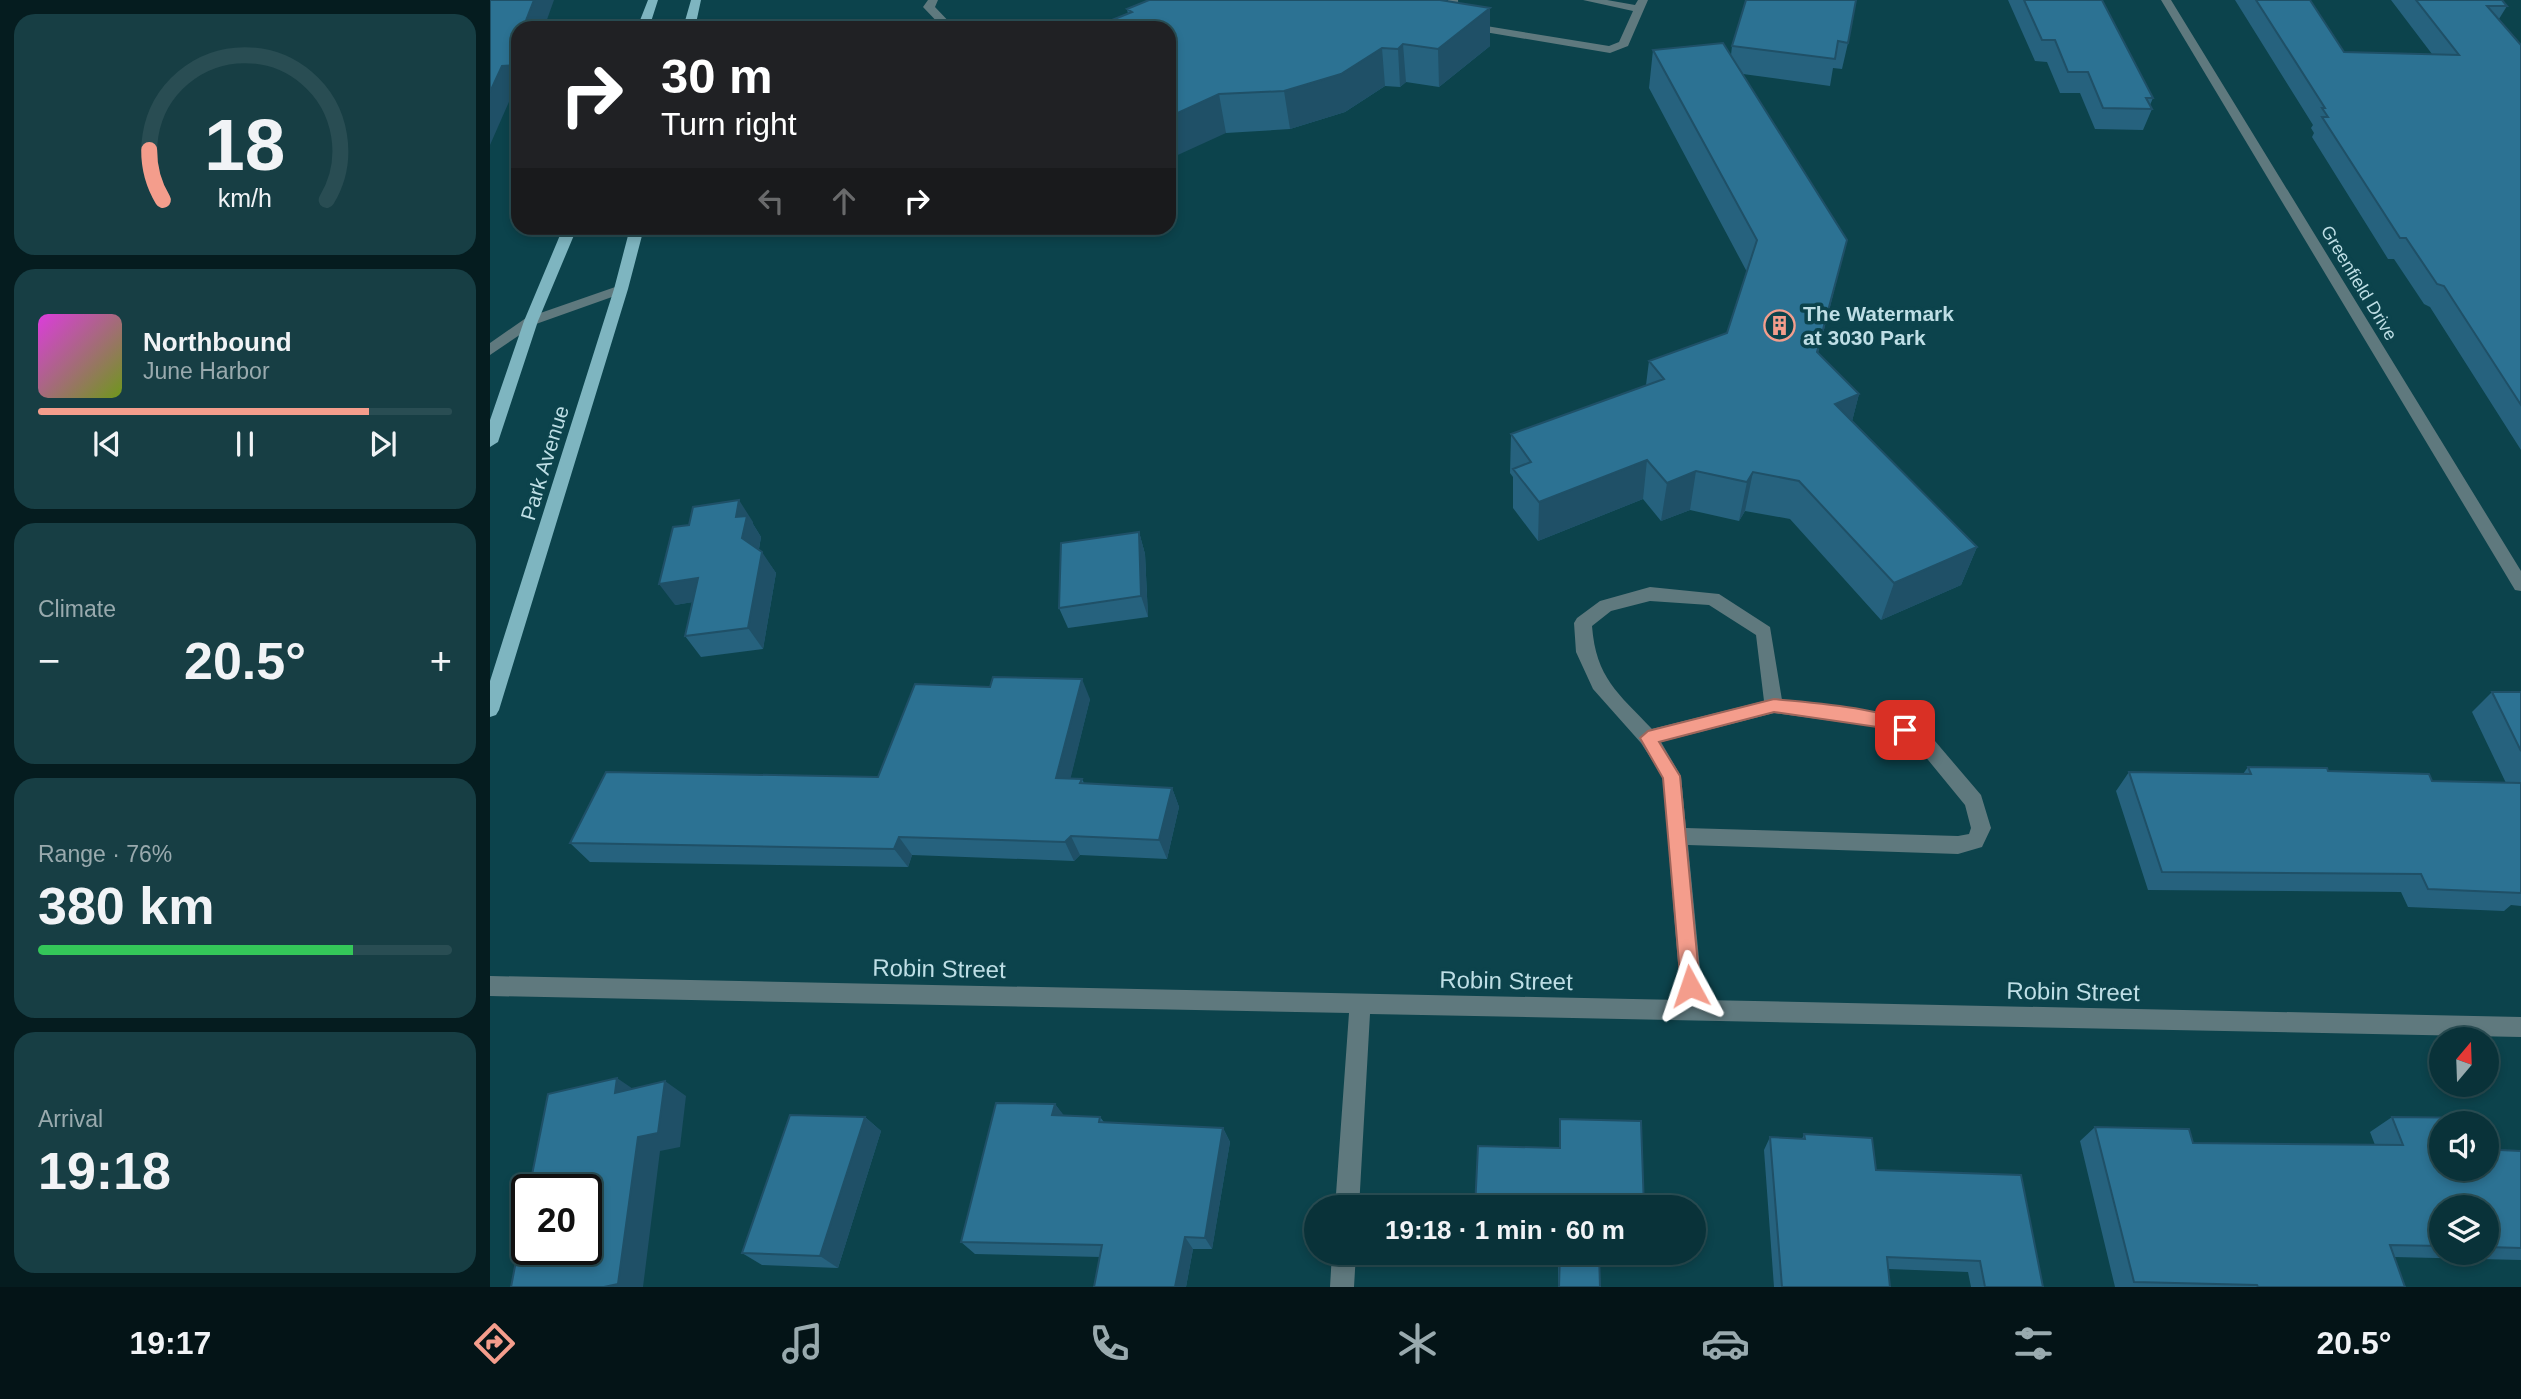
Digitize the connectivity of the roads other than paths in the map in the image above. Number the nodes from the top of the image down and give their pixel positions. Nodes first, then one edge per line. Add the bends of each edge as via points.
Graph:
1 (653, 0) edge
2 (696, 0) edge
3 (933, 0) edge
4 (1453, 0) edge
5 (1588, 0) edge
6 (2166, 0) edge
7 (1641, 4) edge
8 (646, 21) edge
9 (691, 21) edge
10 (942, 21) edge
11 (567, 235) edge
12 (635, 235) edge
13 (621, 289) junction
14 (531, 321) junction
15 (490, 350) edge
16 (490, 442) edge
17 (2521, 585) edge
18 (1774, 706) junction
19 (490, 710) edge
20 (1648, 738) junction
21 (1677, 836) junction
22 (490, 986) edge
23 (1360, 1004) junction
24 (1693, 1012) junction
25 (2521, 1027) edge
26 (1348, 1195) edge
27 (1343, 1265) edge
28 (1342, 1287) edge

1 - 8 main road
2 - 9 main road
3 - 10 street via 929,7
4 - 7 street via 1453,16 1471,27 1610,50 1624,44
5 - 7 street
6 - 17 street, Greenfield Drive
11 - 14 main road
12 - 13 main road, Park Avenue
13 - 14 street
13 - 19 main road, Park Avenue
14 - 15 street
14 - 16 main road
18 - 20 street
18 - 20 street via 1764,632 1713,599 1650,594 1606,606 1583,624 1586,652 1599,684
18 - 21 street via 1887,721 1922,739 1974,801 1981,828 1975,841 1958,845
20 - 21 street via 1672,776
21 - 24 street
22 - 23 street, Robin Street
23 - 24 street, Robin Street
23 - 26 street
24 - 25 street, Robin Street
27 - 28 street

